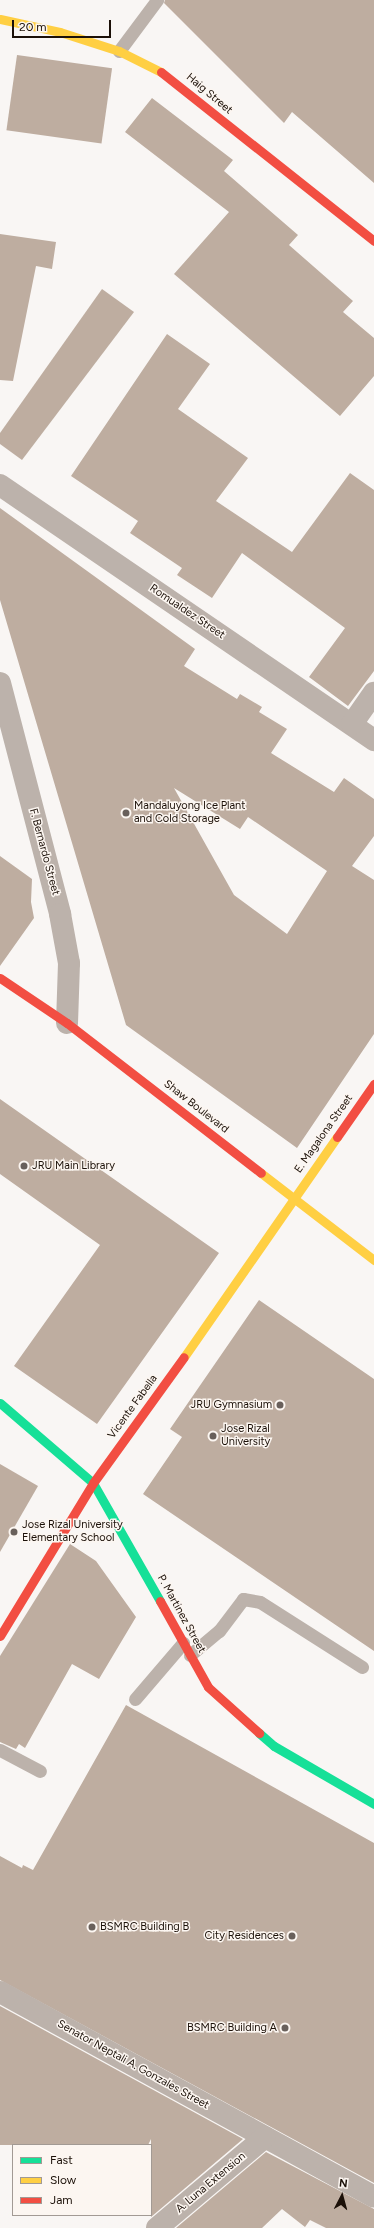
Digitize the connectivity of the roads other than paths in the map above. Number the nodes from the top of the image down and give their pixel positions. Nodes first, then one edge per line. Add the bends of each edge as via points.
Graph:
1 (157, 0) edge
2 (0, 19) edge
3 (119, 51) junction
4 (374, 241) edge
5 (0, 485) edge
6 (0, 683) edge
7 (374, 693) edge
8 (352, 724) junction
9 (374, 740) edge
10 (0, 978) edge
11 (67, 1023) junction
12 (374, 1084) edge
13 (294, 1198) junction
14 (374, 1260) edge
15 (0, 1402) edge
16 (93, 1483) junction
17 (0, 1636) edge
18 (183, 1643) junction
19 (190, 1655) junction
20 (362, 1667) dead end
21 (135, 1699) dead end
22 (0, 1750) edge
23 (40, 1771) dead end
24 (374, 1804) edge
25 (0, 1992) edge
26 (265, 2137) junction
27 (374, 2197) edge
28 (157, 2228) edge

1 - 3 lane
2 - 3 street, Haig Street via 60,32
3 - 4 street, Haig Street via 168,76
5 - 8 street, Romualdez Street
6 - 11 street, F. Bernardo Street via 60,914 69,964
7 - 8 street
8 - 9 street, Romualdez Street
10 - 11 street, Shaw Boulevard
11 - 13 street, Shaw Boulevard
12 - 13 street, E. Magalona Street
13 - 14 street, Shaw Boulevard
13 - 16 street, Vicente Fabella via 232,1290
15 - 16 street, P. Martinez Street
16 - 17 street, Vicente Fabella
16 - 18 street, P. Martinez Street
18 - 19 street, P. Martinez Street
18 - 21 lane
19 - 20 lane via 219,1631 243,1599 260,1602
19 - 24 street, P. Martinez Street via 208,1687 274,1746
22 - 23 lane
25 - 26 street, Senator Neptali A. Gonzales Street
26 - 27 street, Senator Neptali A. Gonzales Street
26 - 28 street, A. Luna Extension

